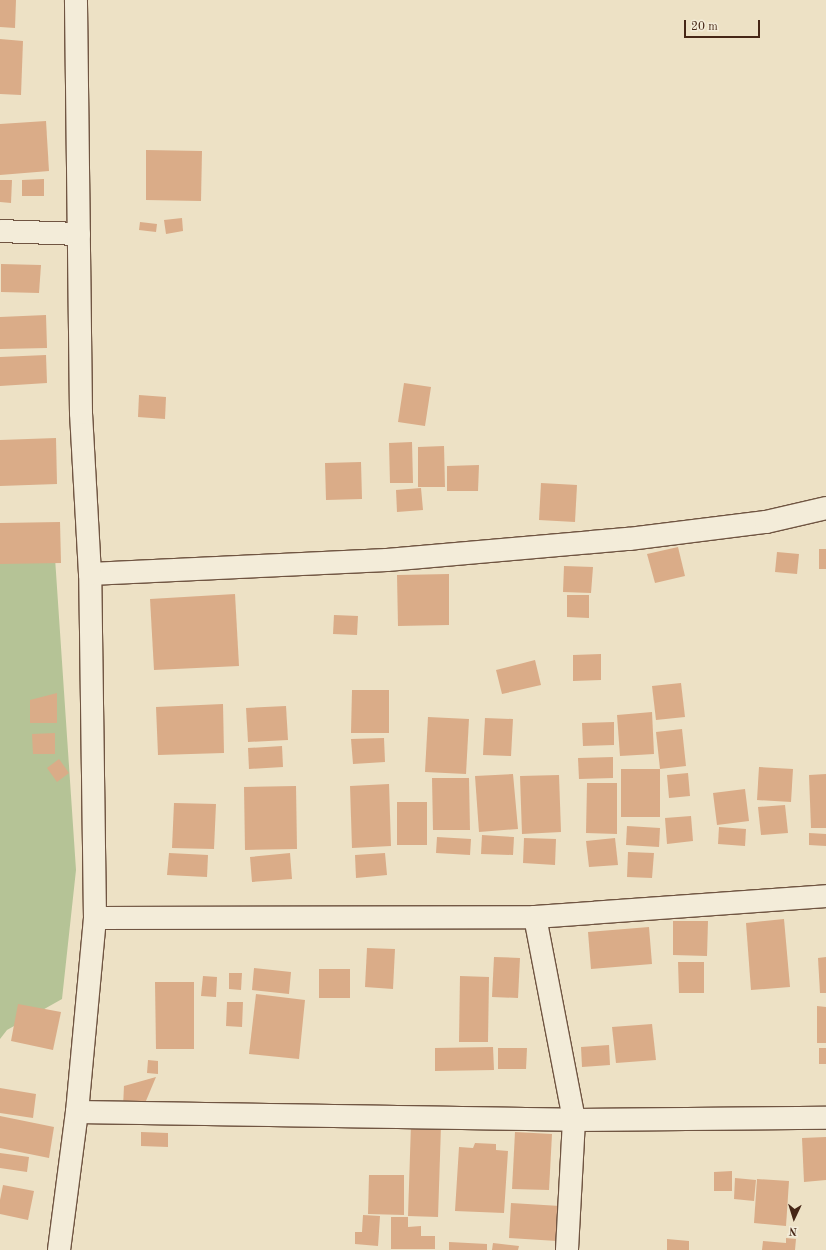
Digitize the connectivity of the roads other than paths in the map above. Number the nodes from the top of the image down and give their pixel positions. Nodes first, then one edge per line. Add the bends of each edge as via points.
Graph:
1 (76, 0) edge
2 (0, 231) edge
3 (79, 234) junction
4 (826, 508) edge
5 (90, 574) junction
6 (826, 896) edge
7 (535, 917) junction
8 (95, 918) junction
9 (77, 1112) junction
10 (826, 1118) edge
11 (574, 1120) junction
12 (59, 1250) edge
13 (567, 1250) edge

1 - 3 street
2 - 3 street
3 - 5 street via 81,413
4 - 5 street via 766,522 621,540 387,560
5 - 8 street
6 - 7 street
7 - 8 street
7 - 11 street
8 - 9 street
9 - 11 street
9 - 12 street
10 - 11 street
11 - 13 street

